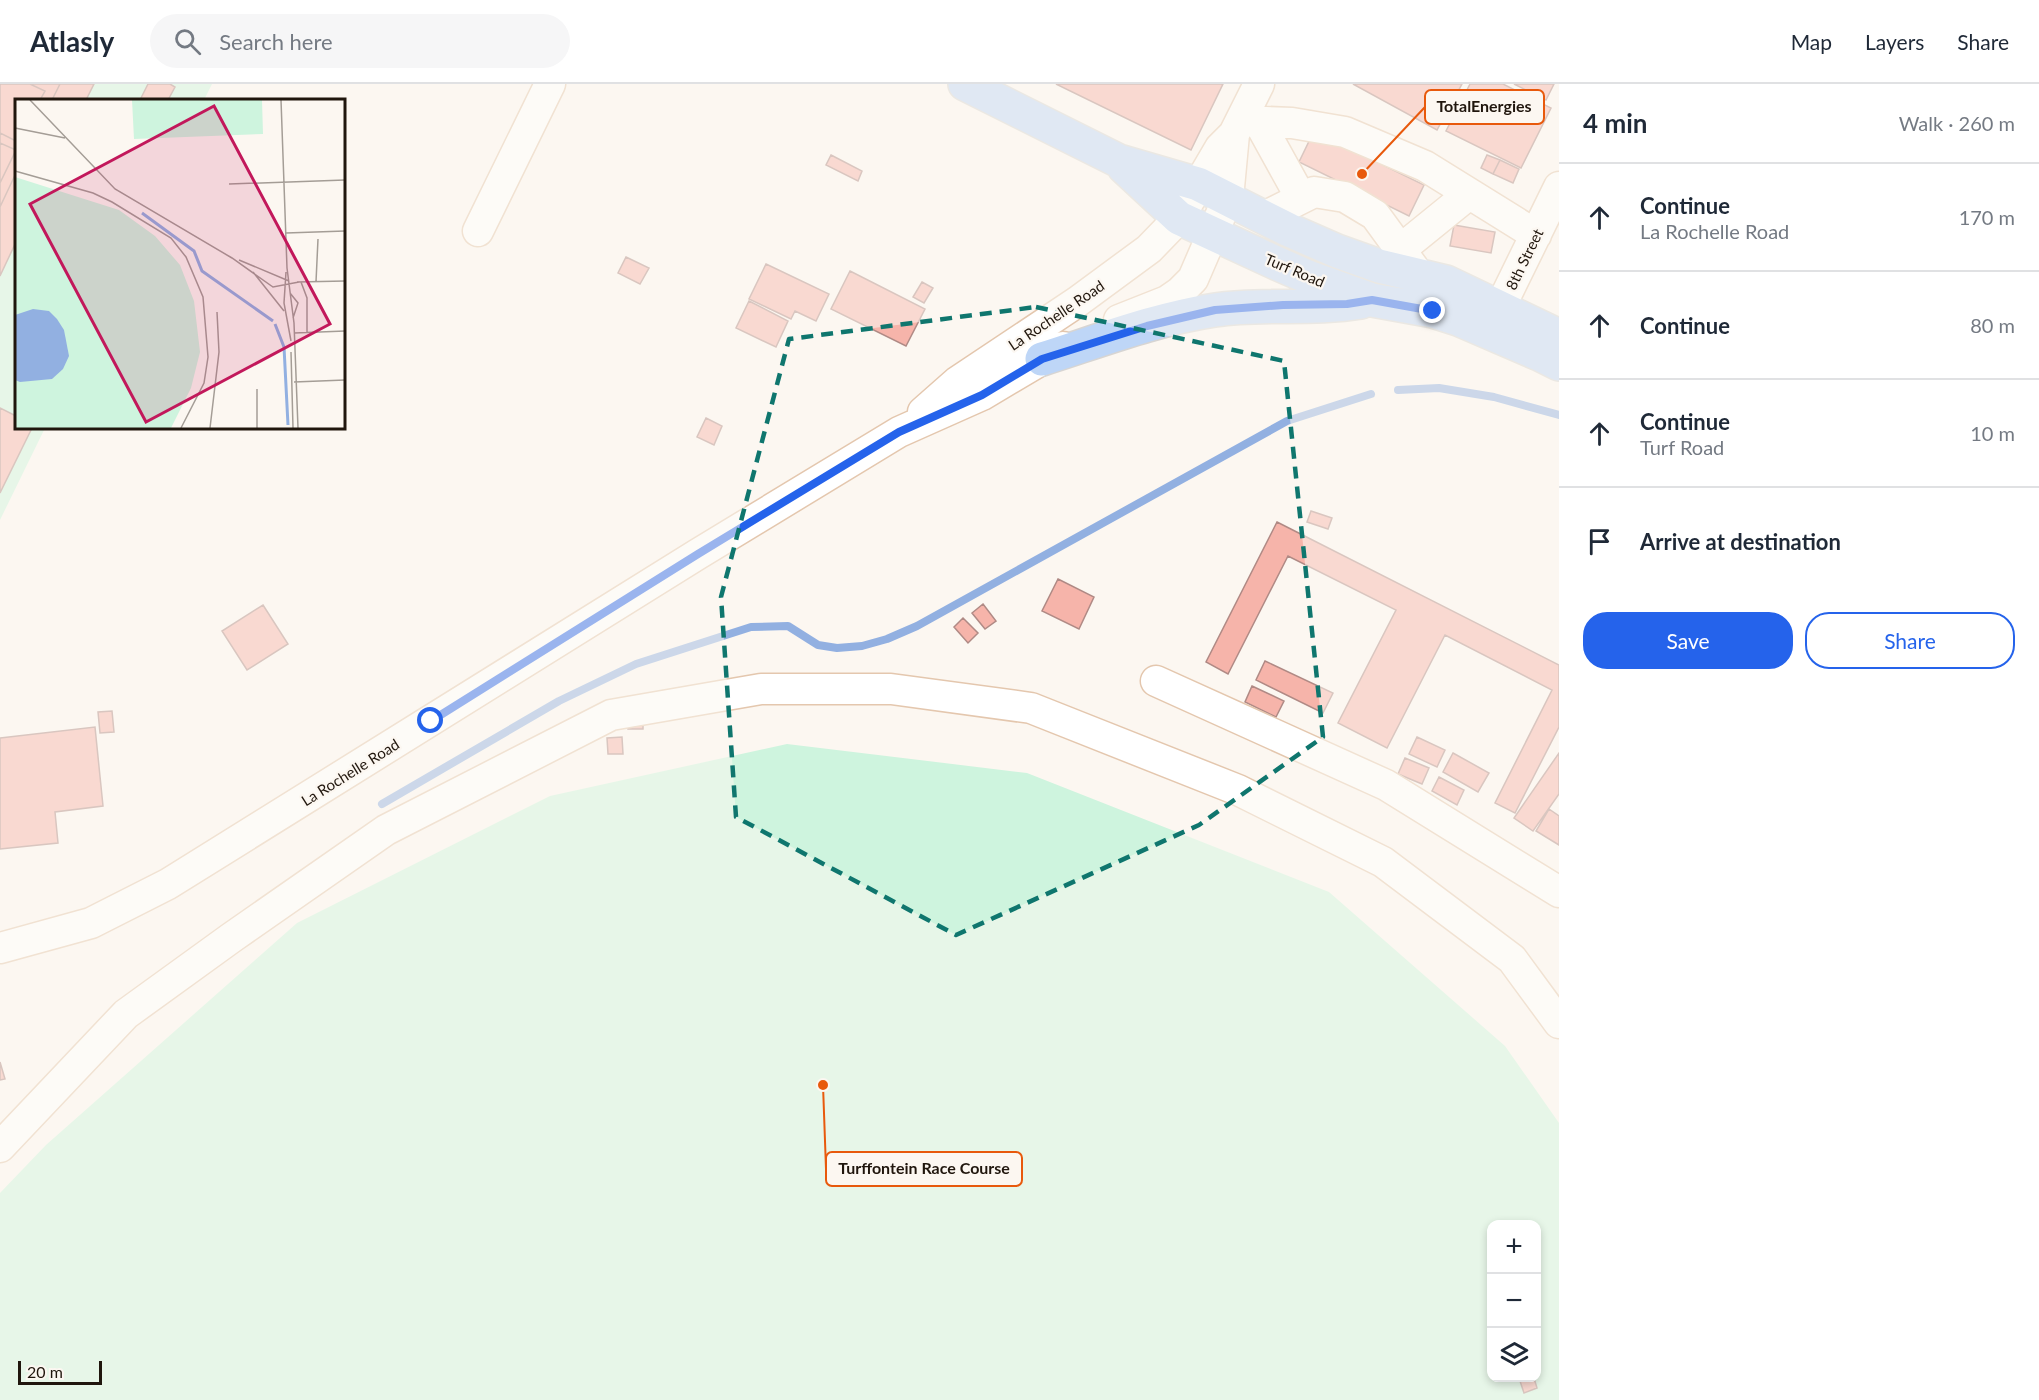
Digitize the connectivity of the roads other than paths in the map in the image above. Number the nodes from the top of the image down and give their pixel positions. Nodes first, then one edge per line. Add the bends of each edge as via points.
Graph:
1 (550, 84) edge
2 (965, 84) edge
3 (1258, 84) edge
4 (1245, 126) junction
5 (1119, 161) junction
6 (1198, 184) junction
7 (1559, 187) edge
8 (1469, 194) junction
9 (1228, 198) junction
10 (1301, 198) junction
11 (1264, 217) junction
12 (1179, 218) junction
13 (478, 231) dead end
14 (1214, 234) junction
15 (1536, 235) junction
16 (1409, 262) junction
17 (1372, 300) junction
18 (1495, 319) junction
19 (1559, 336) edge
20 (1042, 359) junction
21 (1559, 364) edge
22 (899, 432) junction
23 (1156, 681) dead end
24 (1559, 892) edge
25 (0, 948) edge
26 (1559, 1023) edge
27 (0, 1147) edge

1 - 13 street
2 - 5 main road, Turf Road
3 - 4 street
4 - 6 street, La Rochelle Road via 1220,148
4 - 8 street via 1292,123 1345,132 1425,166
4 - 9 street, La Rochelle Road
4 - 10 street
5 - 6 main road, Turf Road
5 - 12 main road, Turf Road
6 - 9 main road, Turf Road
6 - 12 street, La Rochelle Road
7 - 15 street, 8th Street
8 - 15 street
8 - 16 street
9 - 11 main road, Turf Road
9 - 14 street, La Rochelle Road
10 - 11 street
10 - 16 street via 1314,192 1345,197 1375,215
11 - 16 main road, Turf Road via 1379,266
12 - 14 main road, Turf Road
12 - 22 street, La Rochelle Road via 1123,269 957,382
14 - 17 main road, Turf Road via 1308,277
14 - 20 street, La Rochelle Road via 1193,279 1180,292
15 - 18 street, 8th Street
16 - 18 main road, Turf Road via 1446,282
17 - 18 main road, Turf Road
17 - 20 main road via 1215,310 1147,326
18 - 19 main road, Turf Road
18 - 21 main road, Turf Road
20 - 22 street, La Rochelle Road via 982,395
22 - 25 street, La Rochelle Road via 168,884 91,923
23 - 24 street via 1386,785
26 - 27 street via 1512,958 1383,862 1238,790 1031,708 891,689 761,689 611,715 386,830 126,1014

